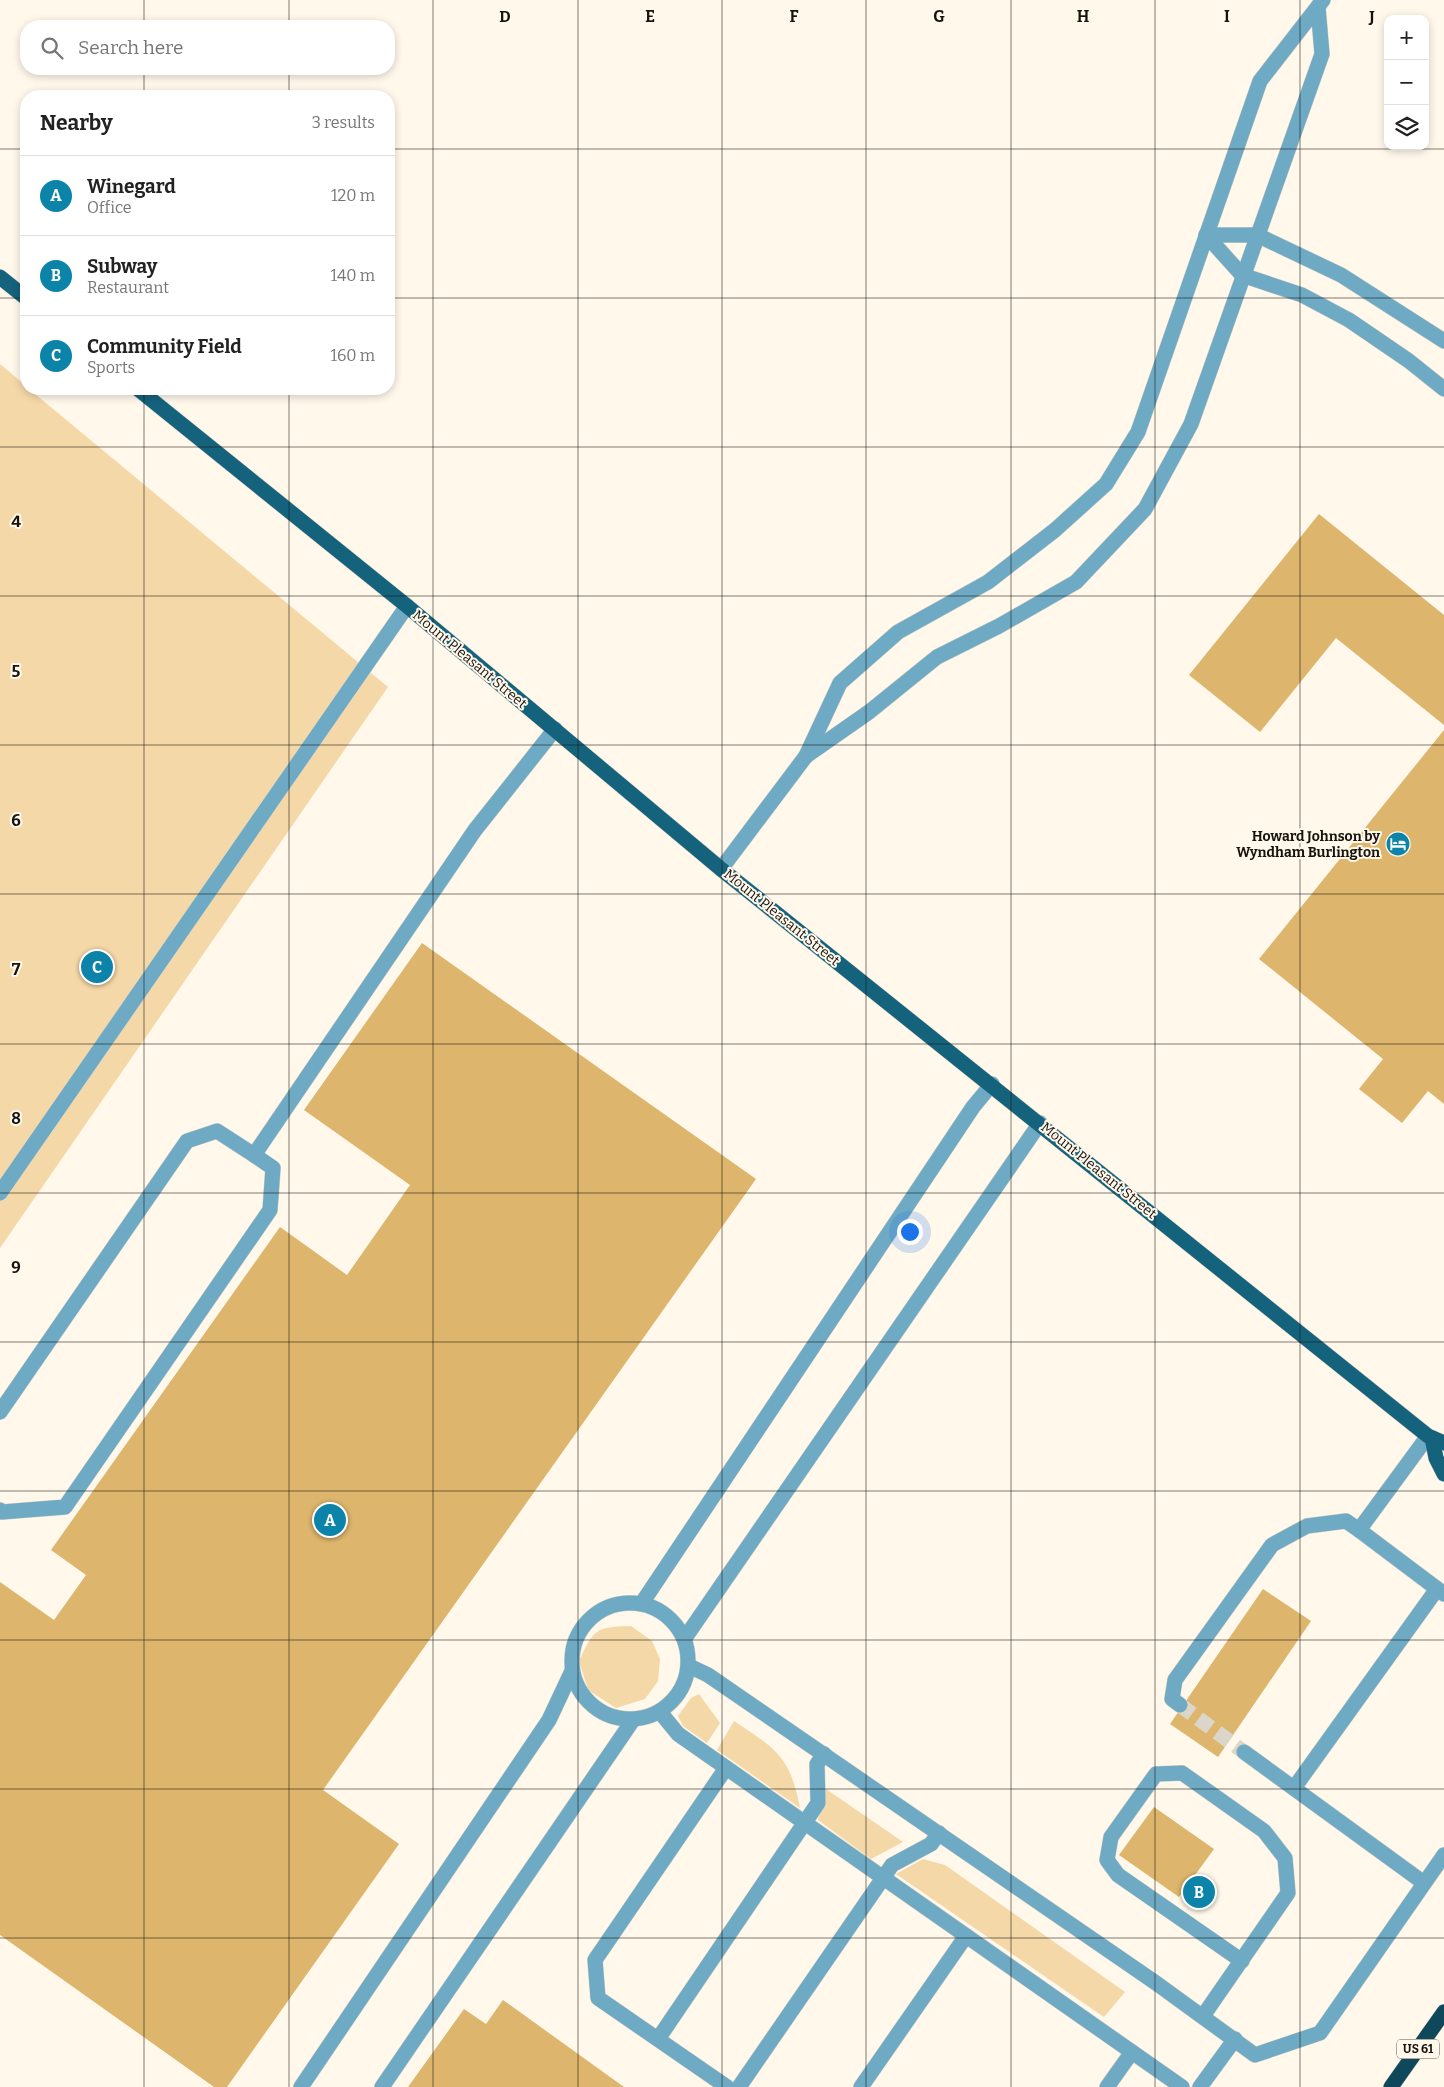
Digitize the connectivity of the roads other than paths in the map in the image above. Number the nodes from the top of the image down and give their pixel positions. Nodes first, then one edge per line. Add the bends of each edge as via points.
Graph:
1 (1320, 4) edge
2 (1206, 235) junction
3 (1257, 236) junction
4 (1242, 275) junction
5 (0, 277) edge
6 (20, 293) edge
7 (1444, 341) edge
8 (1444, 389) edge
9 (145, 395) edge
10 (407, 606) junction
11 (554, 729) junction
12 (806, 756) junction
13 (721, 869) junction
14 (992, 1084) junction
15 (1040, 1123) junction
16 (254, 1155) junction
17 (0, 1193) edge
18 (0, 1412) edge
19 (1435, 1439) edge
20 (1444, 1474) edge
21 (0, 1510) edge
22 (1359, 1530) junction
23 (1441, 1592) edge
24 (642, 1603) junction
25 (684, 1638) junction
26 (689, 1666) junction
27 (572, 1671) junction
28 (1180, 1706) tunnel mouth
29 (660, 1712) junction
30 (633, 1720) junction
31 (1244, 1752) tunnel mouth
32 (824, 1754) junction
33 (726, 1768) junction
34 (1294, 1788) junction
35 (805, 1822) junction
36 (939, 1833) junction
37 (1444, 1855) edge
38 (883, 1878) junction
39 (1424, 1883) junction
40 (966, 1936) junction
41 (1242, 1960) junction
42 (1444, 2012) edge
43 (1203, 2016) junction
44 (658, 2039) junction
45 (1235, 2039) junction
46 (1132, 2052) junction
47 (301, 2087) edge
48 (382, 2087) edge
49 (727, 2087) edge
50 (739, 2087) edge
51 (861, 2087) edge
52 (1107, 2087) edge
53 (1182, 2087) edge
54 (1200, 2087) edge
55 (1391, 2087) edge

1 - 2 street via 1260,81
1 - 3 street via 1322,54
2 - 3 street
2 - 4 street
2 - 12 street via 1138,432 1106,484 1055,530 988,582 898,632 840,684
3 - 4 street
3 - 7 street via 1341,275
4 - 8 street via 1302,295 1349,320 1409,360
4 - 12 street via 1191,424 1144,509 1076,582 937,657 869,712
5 - 6 main road
9 - 10 main road, Mount Pleasant Street
10 - 11 main road, Mount Pleasant Street
10 - 17 street
11 - 13 main road, Mount Pleasant Street
11 - 16 street via 475,830
12 - 13 street
13 - 14 main road, Mount Pleasant Street
14 - 15 main road, Mount Pleasant Street
14 - 24 street
15 - 19 main road, Mount Pleasant Street
15 - 25 street
16 - 18 street via 217,1131 187,1141
16 - 21 street via 273,1168 270,1210 65,1507
19 - 20 main road via 1436,1458
19 - 22 street
22 - 23 street
22 - 28 street via 1346,1521 1307,1526 1272,1545 1175,1680 1172,1699
23 - 34 street
24 - 25 street via 667,1615
24 - 27 street via 614,1605 589,1619 575,1642
25 - 26 street
26 - 29 street via 680,1692
26 - 32 street via 708,1675
27 - 30 street via 584,1696 605,1714
27 - 47 street via 549,1720
29 - 30 street
29 - 33 street via 678,1734
30 - 48 street
31 - 34 street
32 - 35 street via 817,1764 818,1803
32 - 36 street
33 - 35 street
33 - 44 street via 595,1960 598,1998
34 - 39 street
35 - 38 street
35 - 44 street
36 - 38 street via 931,1844 892,1865
36 - 43 street
37 - 39 street
38 - 40 street
38 - 50 street
39 - 45 street via 1320,2033 1255,2055
40 - 46 street
40 - 51 street
41 - 41 street via 1288,1893 1285,1858 1264,1831 1182,1773 1156,1774 1111,1837 1107,1860 1118,1874
41 - 43 street
42 - 55 highway, US 61
43 - 45 street
44 - 49 street
45 - 54 street
46 - 52 street
46 - 53 street

